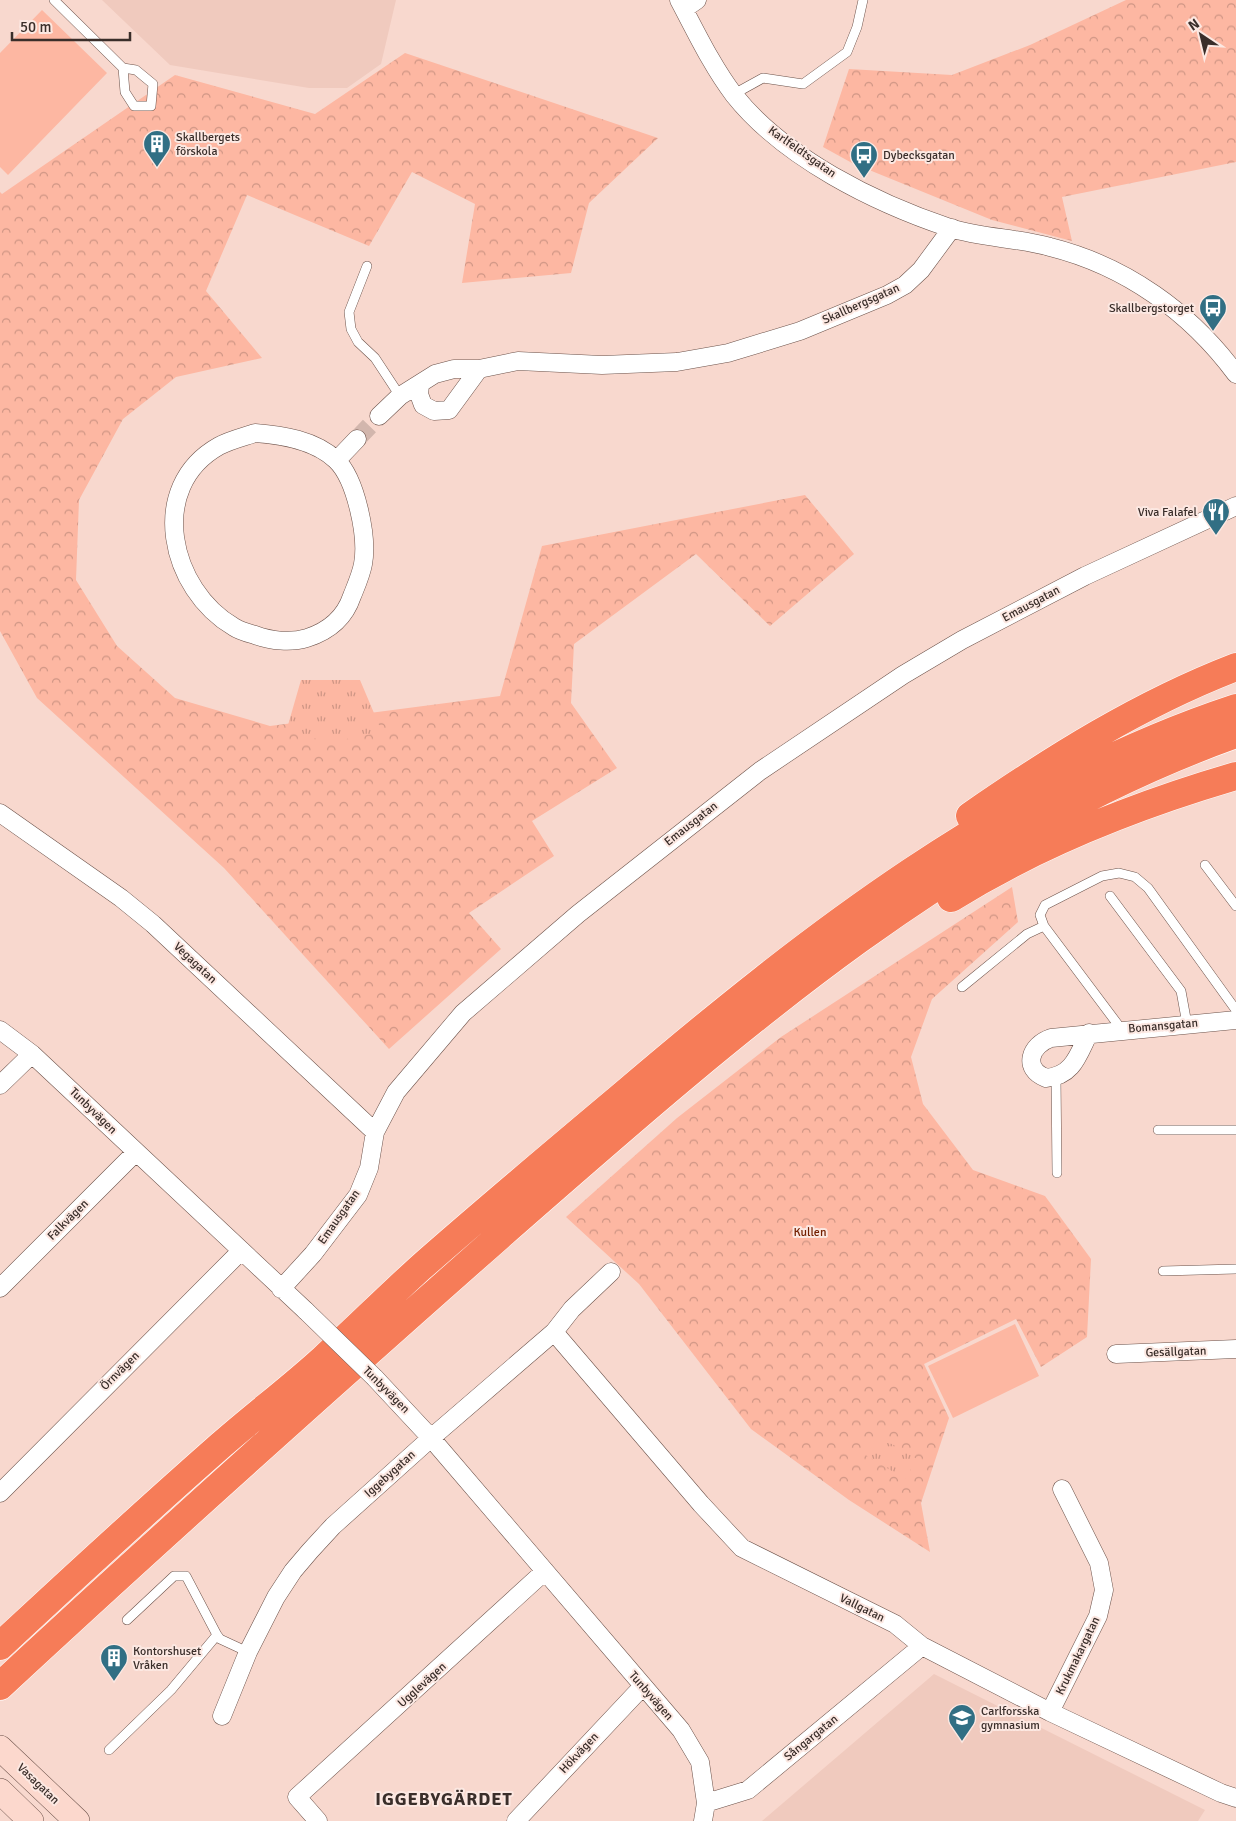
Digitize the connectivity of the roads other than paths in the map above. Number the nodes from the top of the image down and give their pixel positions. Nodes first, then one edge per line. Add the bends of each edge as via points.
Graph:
1 (54, 0) edge
2 (863, 0) edge
3 (686, 3) edge
4 (122, 68) junction
5 (734, 94) junction
6 (952, 228) junction
7 (367, 266) dead end
8 (478, 369) junction
9 (1236, 374) edge
10 (420, 385) junction
11 (400, 396) junction
12 (379, 416) tunnel mouth
13 (357, 439) tunnel mouth
14 (337, 460) junction
15 (1236, 506) edge
16 (1236, 667) edge
17 (1236, 708) edge
18 (1236, 734) edge
19 (1236, 776) edge
20 (0, 812) edge
21 (1206, 865) dead end
22 (894, 884) junction
23 (1110, 896) dead end
24 (1236, 906) edge
25 (1044, 926) junction
26 (851, 946) junction
27 (962, 987) dead end
28 (1236, 1010) edge
29 (1236, 1020) edge
30 (1187, 1024) junction
31 (0, 1030) edge
32 (1122, 1030) junction
33 (1089, 1033) junction
34 (32, 1054) junction
35 (1056, 1077) junction
36 (0, 1085) edge
37 (1158, 1130) dead end
38 (1236, 1130) edge
39 (375, 1132) junction
40 (136, 1152) junction
41 (1057, 1173) dead end
42 (241, 1251) junction
43 (1236, 1269) edge
44 (1163, 1270) dead end
45 (611, 1272) dead end
46 (0, 1288) edge
47 (281, 1289) junction
48 (554, 1332) junction
49 (1236, 1349) edge
50 (1116, 1354) dead end
51 (431, 1438) junction
52 (1062, 1489) dead end
53 (0, 1493) edge
54 (545, 1571) junction
55 (127, 1620) dead end
56 (217, 1635) junction
57 (0, 1646) edge
58 (922, 1646) junction
59 (248, 1652) junction
60 (0, 1686) edge
61 (642, 1686) junction
62 (1050, 1712) junction
63 (222, 1716) dead end
64 (0, 1748) edge
65 (109, 1750) dead end
66 (0, 1791) edge
67 (1236, 1798) edge
68 (706, 1803) junction
69 (32, 1821) edge
70 (77, 1821) edge
71 (318, 1821) edge
72 (516, 1821) edge
73 (703, 1821) edge

1 - 4 lane
2 - 5 lane via 847,52 803,84 764,78
3 - 5 street, Karlfeldtsgatan via 706,50
4 - 4 lane via 125,92 134,106 151,106 153,84 136,70
5 - 6 street, Karlfeldtsgatan via 781,140 853,187
6 - 8 street, Skallbergsgatan via 921,270 905,285 800,331 728,353 677,362 518,361
6 - 9 street via 1050,246 1099,262 1160,297 1209,342
7 - 11 lane via 349,312 351,329
8 - 10 street, Skallbergsgatan via 454,369 435,374
8 - 10 street via 449,410 434,411 423,405
10 - 11 street, Skallbergsgatan
11 - 12 street, Skallbergsgatan
13 - 14 street
14 - 14 street via 303,442 281,435 255,433 218,446 189,473 179,491 174,517 176,551 202,600 235,628 263,638 302,639 319,634 343,614 363,562 363,539 358,503
15 - 39 street, Emausgatan via 1084,576 962,640 846,711 760,771 578,914 463,1013 396,1092
16 - 22 highway via 1113,724 1050,762 898,866
17 - 22 highway via 1142,744 1082,772 975,832
18 - 26 highway via 1139,772 1045,820 936,887
19 - 26 highway via 1163,800 1054,843 956,895 873,947
20 - 39 street, Vegagatan via 153,924
21 - 24 lane
22 - 57 highway via 761,982 550,1156 418,1270 319,1363 224,1442
23 - 30 lane via 1181,991
25 - 27 lane via 1027,934
25 - 28 lane via 1040,915 1045,905 1064,893 1102,876 1119,874 1135,877 1148,888
25 - 32 lane
26 - 60 highway via 719,1048 604,1144 193,1507
29 - 30 street, Bomansgatan
30 - 32 street, Bomansgatan
31 - 34 street, Tunbyvägen
32 - 33 street, Bomansgatan
33 - 35 street via 1070,1068
33 - 35 street, Bomansgatan via 1051,1038 1034,1048 1034,1069 1046,1078
34 - 36 street
34 - 40 street, Tunbyvägen
35 - 41 lane
37 - 38 lane
39 - 47 street, Emausgatan via 370,1168 358,1195 313,1254
40 - 42 street, Tunbyvägen
40 - 46 street, Falkvägen
42 - 47 street, Tunbyvägen
42 - 53 street, Örnvägen
43 - 44 lane
45 - 48 street, Iggebygatan via 572,1309
47 - 51 street, Tunbyvägen, bridge
48 - 51 street, Iggebygatan
48 - 58 street, Vallgatan via 742,1548 894,1624
49 - 50 street, Gesällgatan
51 - 54 street, Tunbyvägen
51 - 59 street, Iggebygatan via 333,1526 298,1564 276,1597
52 - 62 street, Krukmakargatan via 1099,1563 1104,1590 1098,1616
54 - 61 street, Tunbyvägen
54 - 71 street, Ugglevägen via 297,1797
55 - 56 lane via 174,1576 186,1576
56 - 59 lane
56 - 65 lane via 171,1690
58 - 62 street, Vallgatan
58 - 68 street, Sångargatan via 748,1790
59 - 63 street, Iggebygatan
61 - 68 street, Tunbyvägen via 682,1730 700,1762
61 - 72 street, Hökvägen
62 - 67 street, Vallgatan
64 - 70 street, Vasagatan
66 - 69 street
68 - 73 street

